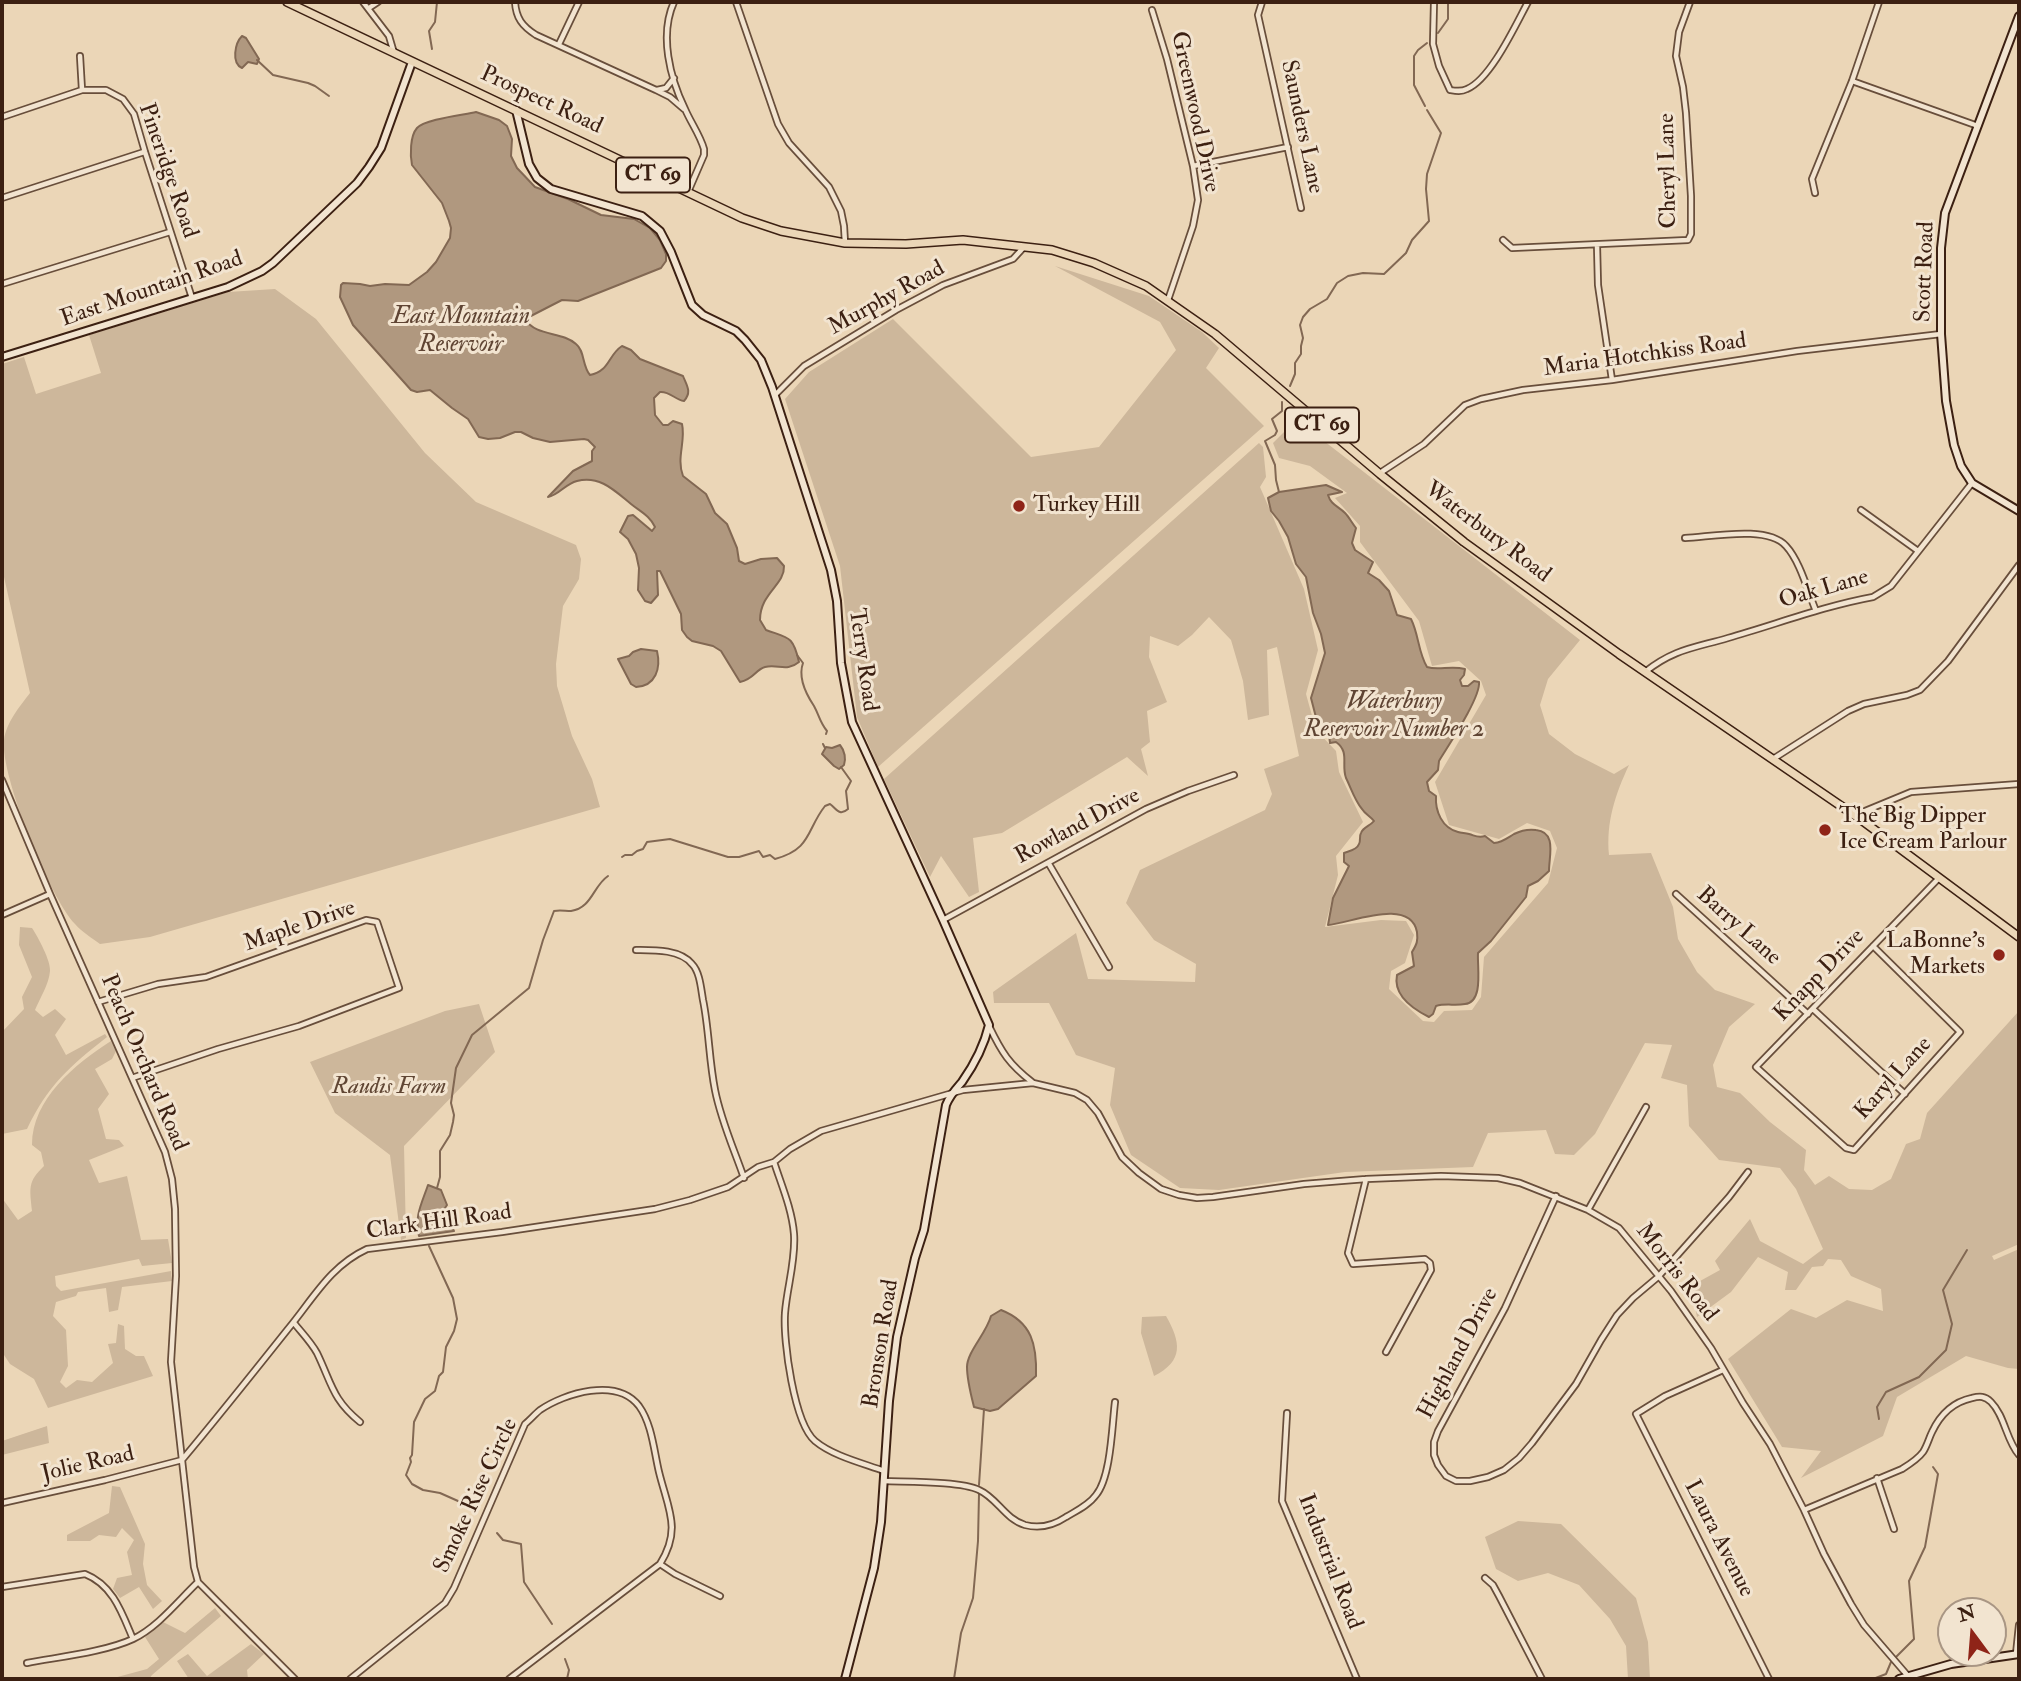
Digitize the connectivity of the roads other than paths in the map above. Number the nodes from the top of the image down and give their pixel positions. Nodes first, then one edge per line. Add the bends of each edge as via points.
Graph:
1 (286, 2) edge
2 (363, 2) edge
3 (378, 2) edge
4 (515, 2) edge
5 (579, 2) edge
6 (674, 2) edge
7 (736, 2) edge
8 (1262, 2) edge
9 (1434, 2) edge
10 (1528, 2) edge
11 (1690, 2) edge
12 (1879, 2) edge
13 (369, 8) junction
14 (1152, 10) dead end
15 (2019, 16) edge
16 (559, 44) junction
17 (394, 53) junction
18 (79, 56) dead end
19 (412, 62) junction
20 (674, 78) junction
21 (1852, 81) junction
22 (82, 90) junction
23 (656, 90) junction
24 (684, 109) junction
25 (516, 110) junction
26 (2, 117) edge
27 (1978, 126) junction
28 (1287, 146) junction
29 (145, 152) junction
30 (1193, 166) junction
31 (688, 192) junction
32 (1815, 192) dead end
33 (2, 198) edge
34 (1301, 208) dead end
35 (170, 232) junction
36 (1503, 240) dead end
37 (845, 243) junction
38 (906, 244) joint
39 (1597, 245) junction
40 (1024, 247) junction
41 (2, 284) edge
42 (192, 298) junction
43 (1168, 300) junction
44 (1941, 334) junction
45 (2, 357) edge
46 (1612, 380) junction
47 (775, 395) junction
48 (1380, 474) junction
49 (1972, 482) junction
50 (1861, 510) dead end
51 (2019, 511) edge
52 (1685, 538) dead end
53 (1918, 551) junction
54 (2019, 565) edge
55 (1816, 611) junction
56 (1645, 672) junction
57 (1772, 760) junction
58 (1234, 775) dead end
59 (2, 780) edge
60 (2019, 784) edge
61 (1860, 819) junction
62 (1049, 864) junction
63 (1939, 878) junction
64 (50, 894) junction
65 (1676, 894) dead end
66 (2, 915) edge
67 (943, 920) junction
68 (2019, 937) edge
69 (1873, 946) junction
70 (636, 950) dead end
71 (1109, 967) dead end
72 (98, 1002) junction
73 (1810, 1011) junction
74 (989, 1025) junction
75 (132, 1078) junction
76 (1033, 1083) junction
77 (1905, 1094) junction
78 (950, 1095) junction
79 (1646, 1107) dead end
80 (1854, 1150) joint
81 (774, 1162) junction
82 (1748, 1172) dead end
83 (744, 1178) junction
84 (1366, 1179) junction
85 (1556, 1196) junction
86 (1588, 1210) junction
87 (1658, 1277) junction
88 (294, 1323) junction
89 (1386, 1352) dead end
90 (1723, 1370) junction
91 (1115, 1402) dead end
92 (1287, 1413) dead end
93 (360, 1422) dead end
94 (2019, 1455) edge
95 (182, 1460) junction
96 (884, 1471) junction
97 (1877, 1478) junction
98 (883, 1481) junction
99 (2, 1503) edge
100 (1804, 1510) junction
101 (1895, 1529) dead end
102 (660, 1564) junction
103 (1485, 1578) dead end
104 (198, 1582) junction
105 (2, 1587) edge
106 (720, 1596) dead end
107 (2019, 1625) edge
108 (133, 1639) junction
109 (2018, 1654) edge
110 (27, 1663) dead end
111 (1918, 1672) junction
112 (1908, 1676) junction
113 (295, 1679) edge
114 (350, 1679) edge
115 (509, 1679) edge
116 (845, 1679) edge
117 (1357, 1679) edge
118 (1542, 1679) edge
119 (1769, 1679) edge
120 (1899, 1679) edge
121 (1926, 1679) edge

1 - 17 main road, Prospect Road / CT 69
2 - 13 street
3 - 13 street
4 - 16 street via 518,20 526,28
5 - 16 street
6 - 20 street via 666,35
7 - 37 street via 778,124 789,143 830,187 841,211
8 - 28 street, Saunders Lane via 1258,15
9 - 10 street via 1436,55 1450,90 1459,91 1469,89 1485,74 1507,44
11 - 39 street, Cheryl Lane via 1676,56 1686,113 1691,234 1688,240
12 - 21 street
13 - 17 street via 389,36
14 - 30 street, Greenwood Drive
15 - 27 street, Scott Road
16 - 23 street
17 - 19 main road, Prospect Road / CT 69
18 - 22 street
19 - 25 main road, Prospect Road / CT 69
19 - 42 street, East Mountain Road via 381,148 357,183 262,271
20 - 23 street via 666,88
20 - 24 street
21 - 27 street
21 - 32 street via 1812,179
22 - 26 street, Pineridge Road
22 - 29 street, Pineridge Road via 106,90 122,99 134,114
23 - 24 street
24 - 31 street via 704,149
25 - 31 main road, Prospect Road / CT 69
25 - 47 street, Terry Road via 529,164 537,178 551,189 642,216 660,231 692,305 745,340 761,360
27 - 44 street, Scott Road via 1945,213
28 - 30 street
28 - 34 street, Saunders Lane
29 - 33 street
29 - 35 street, Pineridge Road
30 - 43 street, Greenwood Drive via 1198,200
31 - 37 main road, Prospect Road / CT 69 via 764,226
35 - 41 street
35 - 42 street, Pineridge Road
36 - 39 street, Cheryl Lane via 1513,248
37 - 38 main road, Prospect Road / CT 69
38 - 40 main road, Waterbury Road / CT 69 via 963,240
39 - 46 street
40 - 43 main road, Waterbury Road / CT 69 via 1052,250 1094,264
40 - 47 street, Murphy Road via 1013,259 943,285 896,310 804,366
42 - 45 street, East Mountain Road
43 - 48 main road, Waterbury Road / CT 69 via 1215,334
44 - 46 street, Maria Hotchkiss Road
44 - 49 street, Scott Road via 1949,425 1961,466
46 - 48 street, Maria Hotchkiss Road via 1523,390 1465,405 1424,444
47 - 67 street, Terry Road via 831,570 852,722
48 - 56 main road, Waterbury Road / CT 69 via 1464,542
49 - 51 street
49 - 53 street, Oak Lane
50 - 53 street
52 - 55 street via 1756,534 1780,541 1794,558
53 - 55 street, Oak Lane via 1881,593
54 - 57 street via 1948,661 1920,690 1848,711
55 - 56 street, Oak Lane via 1686,648
56 - 57 main road, Waterbury Road / CT 69
57 - 61 main road, Waterbury Road / CT 69
58 - 62 street, Rowland Drive via 1146,809
59 - 64 street, Peach Orchard Road
60 - 61 street via 1911,792 1864,811
61 - 63 main road, Waterbury Road / CT 69
62 - 67 street, Rowland Drive
62 - 71 street
63 - 68 main road, Waterbury Road / CT 69
63 - 69 street, Knapp Drive
64 - 66 street
64 - 72 street, Peach Orchard Road
65 - 73 street, Barry Lane
67 - 74 street, Terry Road
69 - 73 street, Knapp Drive
69 - 77 street, Karyl Lane via 1959,1032
70 - 83 street via 667,952 692,963 704,1006 715,1090
72 - 75 street, Peach Orchard Road
72 - 75 street, Maple Drive via 158,984 206,978 366,920 377,922 399,988 299,1026
73 - 77 street, Barry Lane
73 - 80 street, Knapp Drive via 1756,1068 1846,1148
74 - 76 street, Terry Road via 1014,1068
74 - 78 street, Bronson Road via 985,1043
75 - 95 street, Peach Orchard Road via 172,1179 176,1276 171,1362
76 - 78 street, Clark Hill Road
76 - 84 street, Morris Road via 1087,1100 1122,1157 1161,1189 1179,1195 1213,1197
77 - 80 street, Karyl Lane
78 - 81 street, Clark Hill Road via 821,1131
78 - 96 street, Bronson Road via 897,1337
79 - 86 street
81 - 83 street, Clark Hill Road
81 - 96 street via 794,1232 784,1332 801,1418 816,1441
82 - 87 street, Highland Drive
83 - 88 street, Clark Hill Road via 712,1194 655,1209 367,1249 334,1270
84 - 85 street, Morris Road via 1488,1177 1520,1182
84 - 89 street via 1348,1253 1353,1264 1425,1259 1431,1269
85 - 86 street, Morris Road
85 - 87 street, Highland Drive via 1505,1308 1438,1431 1434,1455 1446,1476 1470,1481 1503,1470 1519,1458 1576,1384 1617,1315
86 - 87 street, Morris Road via 1619,1228
87 - 90 street, Morris Road
88 - 93 street via 317,1353 336,1398
88 - 95 street, Clark Hill Road
90 - 100 street, Morris Road via 1770,1444
90 - 119 street, Laura Avenue via 1636,1413
91 - 98 street via 1101,1488 1082,1507 1049,1525 1027,1526 1015,1521 979,1489
92 - 117 street, Industrial Road via 1282,1502
94 - 97 street via 1993,1403 1976,1396 1951,1407 1938,1419 1915,1461
95 - 99 street, Jolie Road
95 - 104 street
96 - 98 street, Bronson Road
97 - 100 street
97 - 101 street
98 - 116 street, Bronson Road via 874,1568
100 - 112 street, Morris Road via 1864,1625
102 - 106 street
102 - 114 street, Smoke Rise Circle via 669,1549 673,1524 639,1406 612,1390 569,1396 539,1410 525,1424 445,1603
102 - 115 street
103 - 118 street via 1493,1585
104 - 108 street
104 - 113 street
105 - 108 street via 85,1574 96,1578 115,1599
107 - 109 street
108 - 110 street
109 - 111 street
111 - 112 street
111 - 121 street
112 - 120 street

